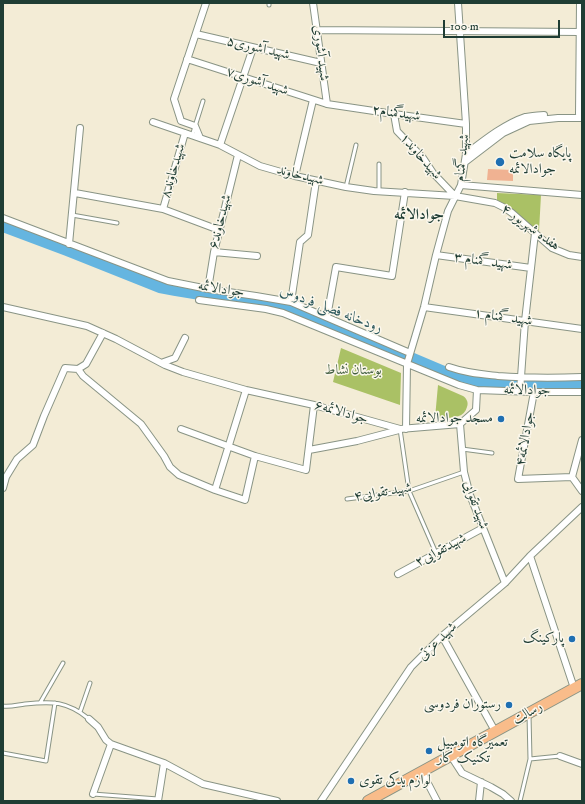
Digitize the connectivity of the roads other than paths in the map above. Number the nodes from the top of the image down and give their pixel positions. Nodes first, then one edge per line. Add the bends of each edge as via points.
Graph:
1 (206, 3) edge
2 (313, 3) edge
3 (458, 3) edge
4 (580, 3) edge
5 (317, 30) junction
6 (460, 31) junction
7 (580, 32) junction
8 (196, 34) junction
9 (581, 45) edge
10 (253, 48) junction
11 (187, 59) junction
12 (321, 63) junction
13 (243, 77) junction
14 (313, 100) junction
15 (203, 101) dead end
16 (327, 104) junction
17 (394, 114) junction
18 (581, 115) edge
19 (153, 122) dead end
20 (466, 124) junction
21 (195, 126) junction
22 (80, 128) dead end
23 (185, 133) junction
24 (192, 136) junction
25 (200, 138) junction
26 (220, 145) junction
27 (356, 145) dead end
28 (238, 154) junction
29 (466, 154) junction
30 (465, 162) junction
31 (379, 164) dead end
32 (295, 176) junction
33 (316, 181) junction
34 (461, 185) junction
35 (346, 187) junction
36 (379, 191) junction
37 (405, 192) junction
38 (74, 193) junction
39 (582, 195) edge
40 (455, 196) junction
41 (163, 209) junction
42 (72, 215) junction
43 (3, 218) edge
44 (117, 223) dead end
45 (219, 230) junction
46 (535, 233) junction
47 (69, 244) junction
48 (214, 252) junction
49 (436, 255) junction
50 (257, 256) dead end
51 (582, 257) edge
52 (531, 268) junction
53 (208, 289) junction
54 (199, 300) dead end
55 (291, 302) junction
56 (3, 307) edge
57 (424, 307) junction
58 (327, 317) junction
59 (525, 321) junction
60 (582, 329) edge
61 (103, 333) junction
62 (185, 338) dead end
63 (410, 353) junction
64 (162, 363) junction
65 (407, 364) junction
66 (449, 367) dead end
67 (78, 369) junction
68 (582, 377) edge
69 (521, 378) junction
70 (246, 390) junction
71 (477, 390) junction
72 (520, 391) junction
73 (534, 392) junction
74 (582, 392) edge
75 (314, 405) junction
76 (460, 424) junction
77 (181, 429) dead end
78 (403, 429) junction
79 (582, 440) edge
80 (229, 447) junction
81 (462, 448) junction
82 (309, 450) junction
83 (492, 453) dead end
84 (255, 456) junction
85 (464, 472) junction
86 (572, 477) junction
87 (3, 488) edge
88 (215, 490) junction
89 (582, 490) edge
90 (409, 491) junction
91 (347, 499) dead end
92 (582, 507) edge
93 (483, 528) junction
94 (436, 553) junction
95 (530, 556) junction
96 (398, 574) dead end
97 (505, 583) junction
98 (442, 636) junction
99 (63, 664) dead end
100 (90, 683) dead end
101 (578, 686) edge
102 (40, 703) junction
103 (55, 703) junction
104 (3, 706) edge
105 (80, 712) junction
106 (529, 713) junction
107 (89, 719) joint
108 (495, 731) junction
109 (111, 744) junction
110 (3, 753) edge
111 (451, 756) junction
112 (560, 756) joint
113 (530, 759) junction
114 (164, 763) junction
115 (582, 764) edge
116 (422, 772) junction
117 (481, 782) junction
118 (93, 794) joint
119 (158, 800) edge
120 (278, 801) edge
121 (321, 801) edge
122 (368, 801) edge
123 (436, 801) edge
124 (479, 801) edge
125 (511, 801) edge
126 (520, 801) edge

1 - 8 street
2 - 5 street, شهید آشوری
3 - 6 street, شهید گمنام
4 - 7 street
5 - 6 street
5 - 12 street, شهید آشوری
6 - 7 street
6 - 20 street, شهید گمنام
7 - 9 street
8 - 10 street, شهید آشوری۵
8 - 11 street
9 - 18 street
10 - 12 street, شهید آشوری۵
10 - 13 street
11 - 13 street, شهید آشوری۷
11 - 21 street via 174,99 181,121
12 - 16 street, شهید آشوری
13 - 14 street, شهید آشوری۷
13 - 26 street
14 - 16 street, شهید آشوری۷
14 - 32 street
15 - 21 lane
16 - 17 street, شهیدگمنام۲
17 - 20 street, شهیدگمنام۲
17 - 40 street, شهیدخاوند۱ via 397,131
18 - 29 street via 526,117 502,129
18 - 30 street via 522,123 503,133
19 - 23 street, شهیدخاوند
20 - 29 street, شهید گمنام
21 - 24 lane
21 - 25 street
22 - 38 street
23 - 24 street, شهیدخاوند
23 - 41 street, شهیدخاوند۸
24 - 25 street, شهیدخاوند
25 - 26 street, شهیدخاوند
26 - 28 street, شهیدخاوند
27 - 35 lane
28 - 32 street, شهیدخاوند via 260,166
28 - 45 street, شهیدخاوند۶
29 - 30 street, شهید گمنام
30 - 34 street, شهید گمنام
31 - 36 lane
32 - 33 street, شهیدخاوند
33 - 35 street, شهیدخاوند
33 - 55 street via 308,235 300,242
34 - 39 street
34 - 40 street, شهید گمنام
35 - 36 street, شهیدخاوند
36 - 37 street, شهیدخاوند
37 - 40 street, شهیدخاوند
37 - 58 street via 392,276 336,267
38 - 41 street
38 - 42 street
40 - 46 street, هفده شهریور ۴ via 495,203 512,213
40 - 49 street, شهید گمنام via 448,211
41 - 45 street
42 - 44 lane
42 - 47 street
43 - 47 street, جوادالائمه
45 - 48 street, شهیدخاوند۶
46 - 51 street, هفده شهریور ۴ via 552,248
46 - 52 street
47 - 53 street, جوادالائمه via 168,281
48 - 50 street
48 - 53 street, شهیدخاوند۶
49 - 52 street, شهید گمنام ۳
49 - 57 street, شهید گمنام
52 - 59 street
53 - 55 street, جوادالائمه
54 - 65 street, جوادالائمه via 283,313
55 - 58 street, جوادالائمه
56 - 61 street, جوادالائمه۶ via 87,326
57 - 59 street, شهید گمنام ۱
57 - 63 street, شهید گمنام
58 - 63 street, جوادالائمه
59 - 60 street, شهید گمنام ۱
59 - 69 street
61 - 64 street, جوادالائمه۶
61 - 67 street via 86,364
62 - 64 street via 175,358
63 - 65 street, شهید گمنام
64 - 70 street, جوادالائمه۶ via 183,372
65 - 71 street, جوادالائمه
65 - 78 street, شهید گمنام
66 - 69 street, جوادالائمه via 473,374
67 - 87 street via 65,368 34,445 17,459 6,477
67 - 88 street via 141,424 178,475
68 - 69 street, جوادالائمه
69 - 72 street
70 - 75 street, جوادالائمه۶
70 - 80 street
71 - 72 street, جوادالائمه
71 - 76 street via 476,410
72 - 73 street, جوادالائمه
73 - 74 street, جوادالائمه
73 - 86 street, جوادالائمه۴ via 518,480
75 - 78 street, جوادالائمه۶
75 - 82 street
76 - 78 street, جوادالائمه۶
76 - 81 street, شهید تقوایی
77 - 80 street
78 - 82 street
78 - 90 lane
79 - 86 street
80 - 84 street
80 - 88 street
81 - 83 lane
81 - 85 street, شهید تقوایی
82 - 84 street via 306,470
84 - 88 street via 245,500
85 - 90 lane, شهید تقوایی۴
85 - 93 street, شهید تقوایی
86 - 89 street
90 - 91 lane, شهید تقوایی۴
90 - 94 lane
92 - 95 street, شهید عزتی
93 - 94 street, شهیدتقوایی۲
93 - 97 street, شهید تقوایی
94 - 96 street, شهیدتقوایی۲
95 - 97 street, شهید عزتی
95 - 101 street
97 - 98 street, شهید عزتی
98 - 108 street
98 - 121 street, شهید عزتی via 412,667
99 - 102 lane
100 - 105 lane
101 - 106 main road, رسالت
102 - 103 lane
102 - 104 lane
103 - 105 lane via 68,705
103 - 110 lane via 46,761
105 - 107 lane
106 - 108 main road, رسالت
106 - 113 lane
107 - 109 street
108 - 111 main road, رسالت
109 - 114 street
109 - 118 street
111 - 116 main road, رسالت
111 - 117 street via 462,773
112 - 113 lane
112 - 115 street
113 - 126 lane
114 - 119 street
114 - 120 street via 203,784
116 - 122 main road, رسالت
116 - 123 street
117 - 124 street
117 - 125 street
118 - 119 lane

